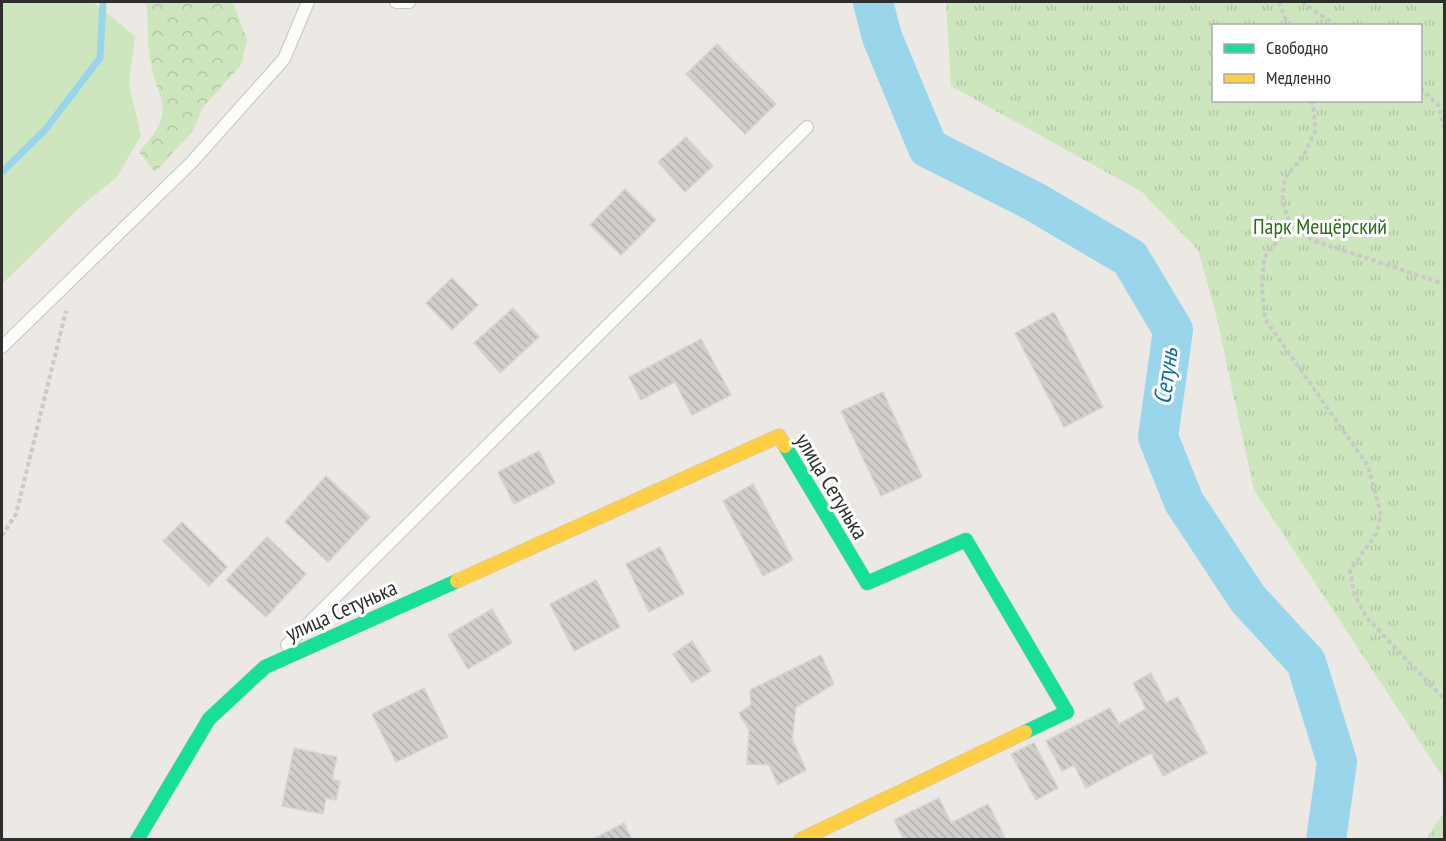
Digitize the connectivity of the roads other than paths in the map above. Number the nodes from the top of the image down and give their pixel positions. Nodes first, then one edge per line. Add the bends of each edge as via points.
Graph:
1 (308, 2) edge
2 (396, 2) edge
3 (409, 2) edge
4 (807, 127) dead end
5 (2, 347) edge
6 (265, 667) junction
7 (137, 840) edge
8 (800, 840) edge

1 - 5 lane via 284,59 192,162
2 - 3 lane
4 - 6 lane
6 - 7 street, улица Сетунька via 209,719
6 - 8 street, улица Сетунька via 779,436 867,584 966,540 1067,712

